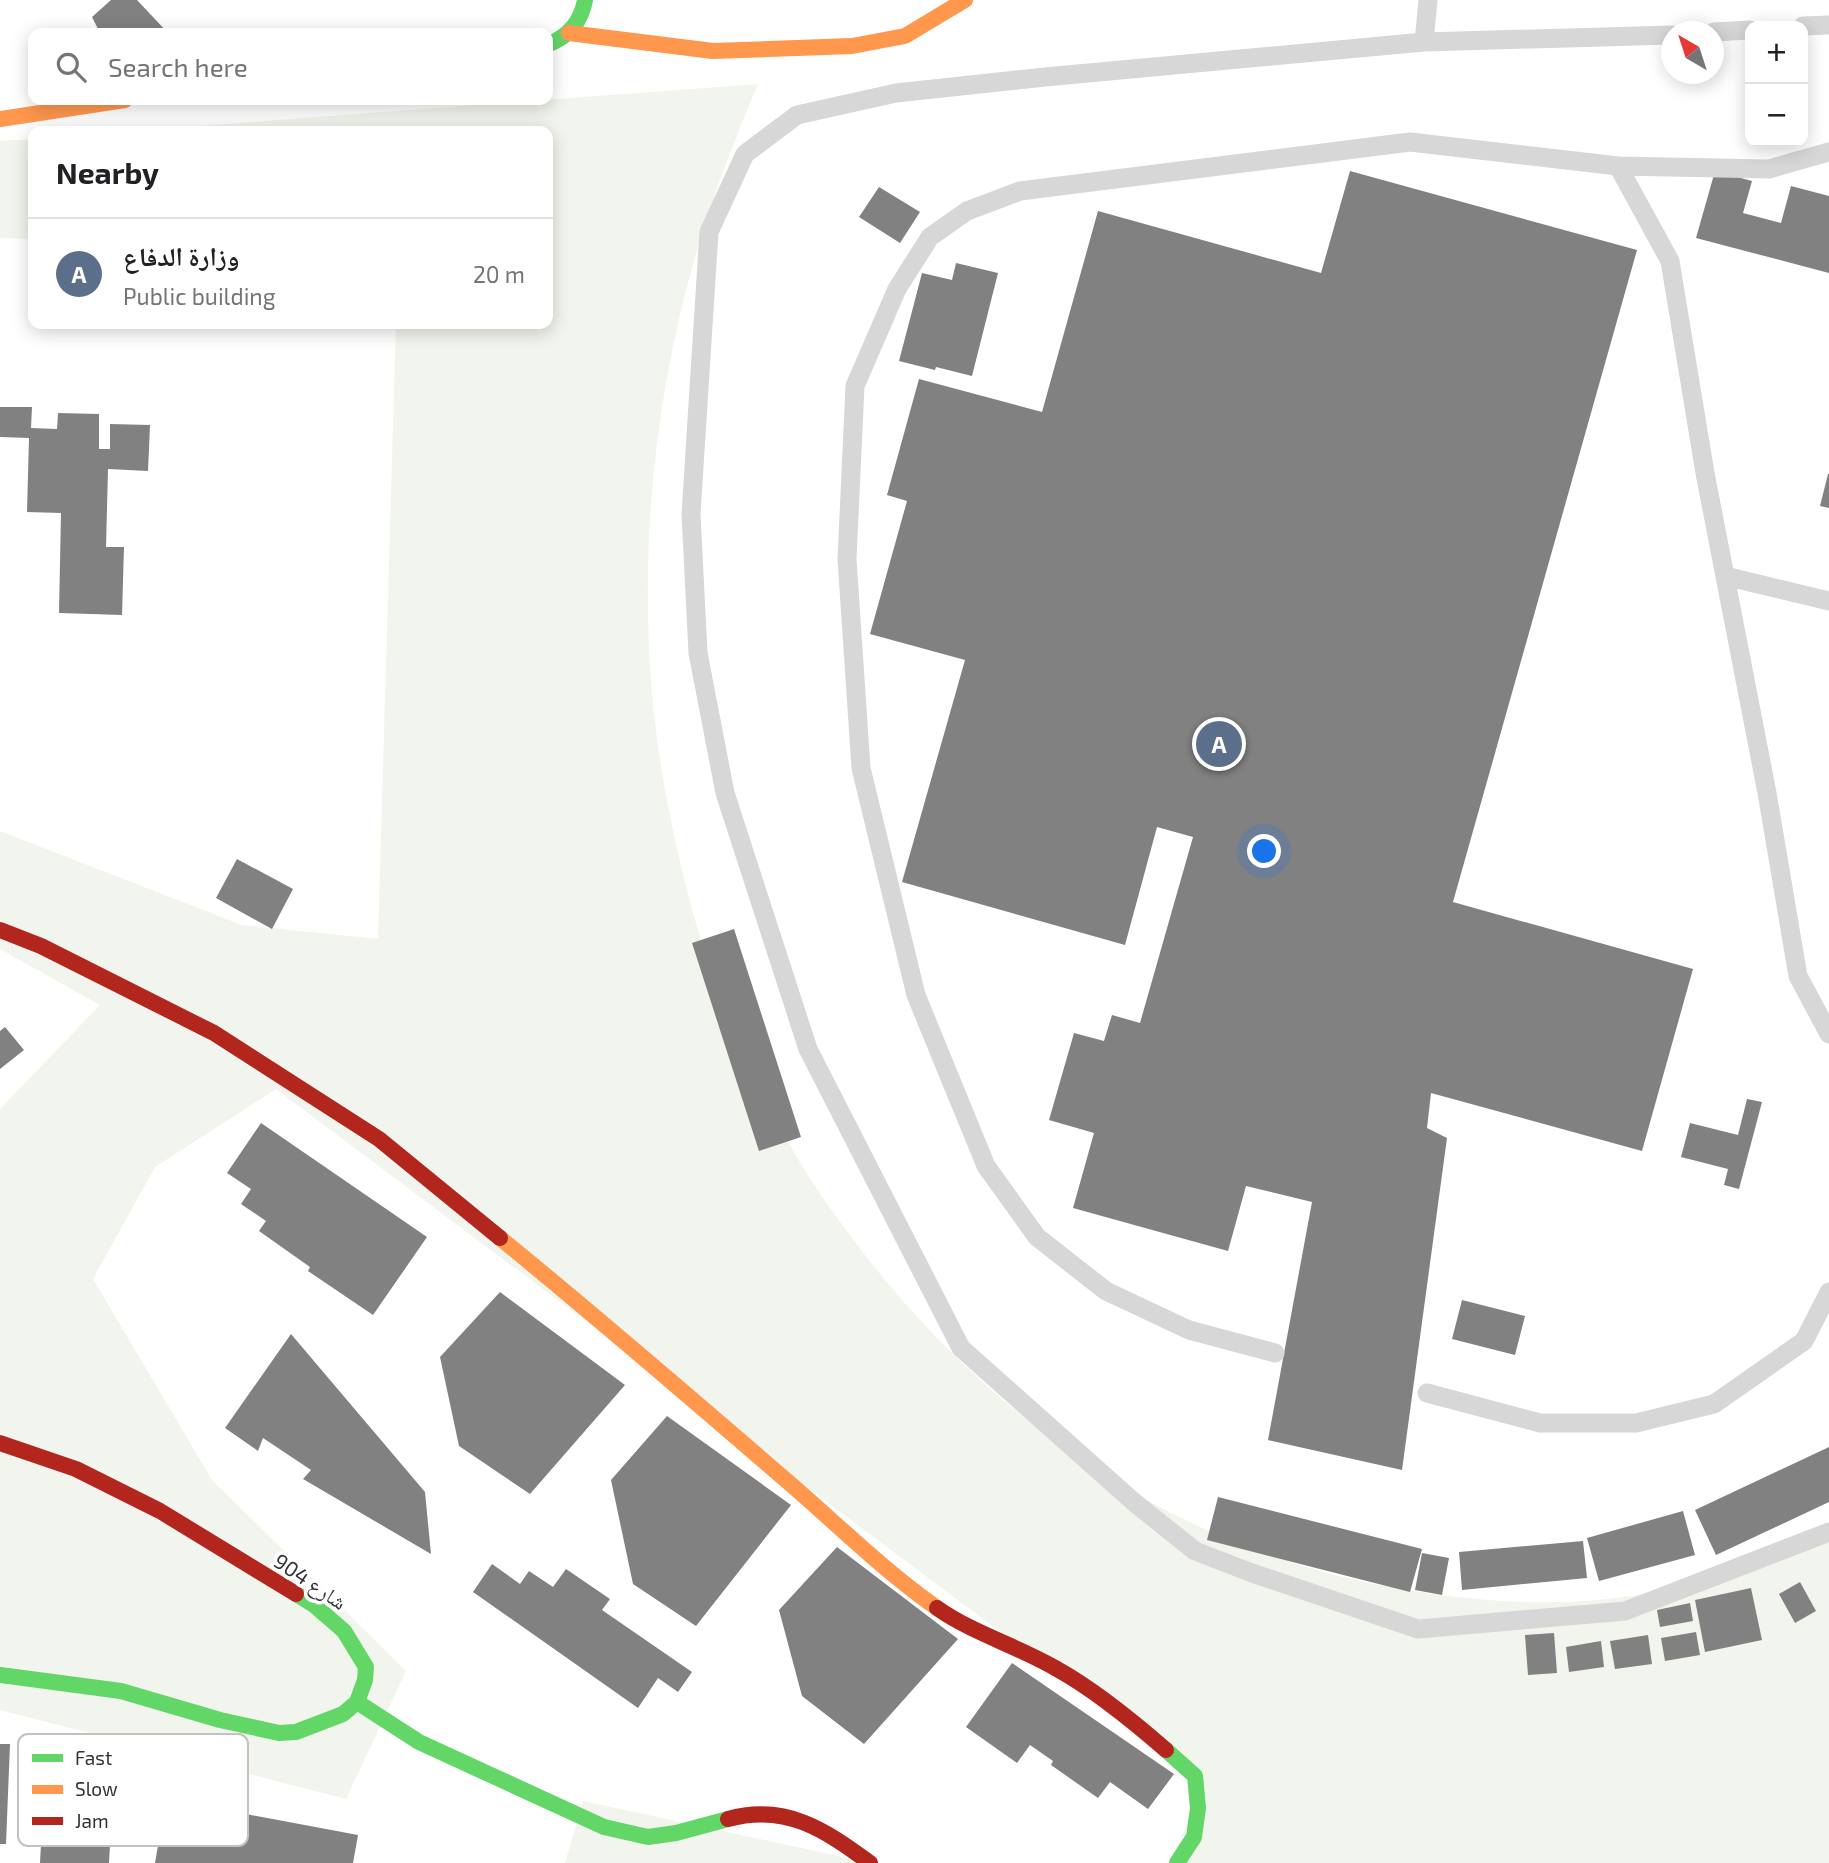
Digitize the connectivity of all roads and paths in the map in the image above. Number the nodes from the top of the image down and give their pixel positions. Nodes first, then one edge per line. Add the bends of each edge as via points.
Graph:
1 (585, 0) edge
2 (965, 0) edge
3 (1428, 0) edge
4 (1829, 25) edge
5 (1808, 26) edge
6 (1745, 30) edge
7 (1724, 31) edge
8 (569, 33) junction
9 (1661, 35) edge
10 (553, 42) edge
11 (1424, 42) junction
12 (94, 105) edge
13 (0, 120) edge
14 (1829, 152) edge
15 (1618, 166) junction
16 (1725, 576) junction
17 (1829, 601) edge
18 (0, 930) edge
19 (1829, 1034) edge
20 (1829, 1292) edge
21 (1275, 1353) dead end
22 (1426, 1393) dead end
23 (0, 1443) edge
24 (1829, 1531) edge
25 (0, 1675) edge
26 (356, 1702) junction
27 (870, 1863) edge
28 (1177, 1863) edge

1 - 8 street via 581,18
2 - 8 street via 905,36 852,46 713,51
3 - 11 lane
4 - 5 lane
6 - 7 lane
8 - 10 street
9 - 11 lane
11 - 24 lane via 896,93 797,115 744,154 709,232 691,514 698,653 725,793 808,1049 961,1348 1195,1551 1418,1629 1625,1611
12 - 13 street
14 - 15 lane via 1769,169
15 - 16 lane via 1670,261
15 - 21 lane via 1410,142 1020,191 967,211 930,237 897,289 855,386 847,559 862,768 916,996 986,1166 1037,1237 1106,1291 1189,1330
16 - 17 lane
16 - 19 lane via 1798,976
18 - 28 street via 214,1033 379,1139 607,1325 901,1584 957,1622 1058,1669 1137,1725 1195,1776 1198,1808 1194,1837
20 - 22 lane via 1804,1341 1714,1404 1636,1423 1541,1423
23 - 26 street, شارع 904 via 76,1469 160,1511 314,1605 344,1630 366,1667
25 - 26 street via 121,1691 279,1733 317,1726
26 - 27 street via 419,1742 604,1827 648,1837 770,1813 805,1822

